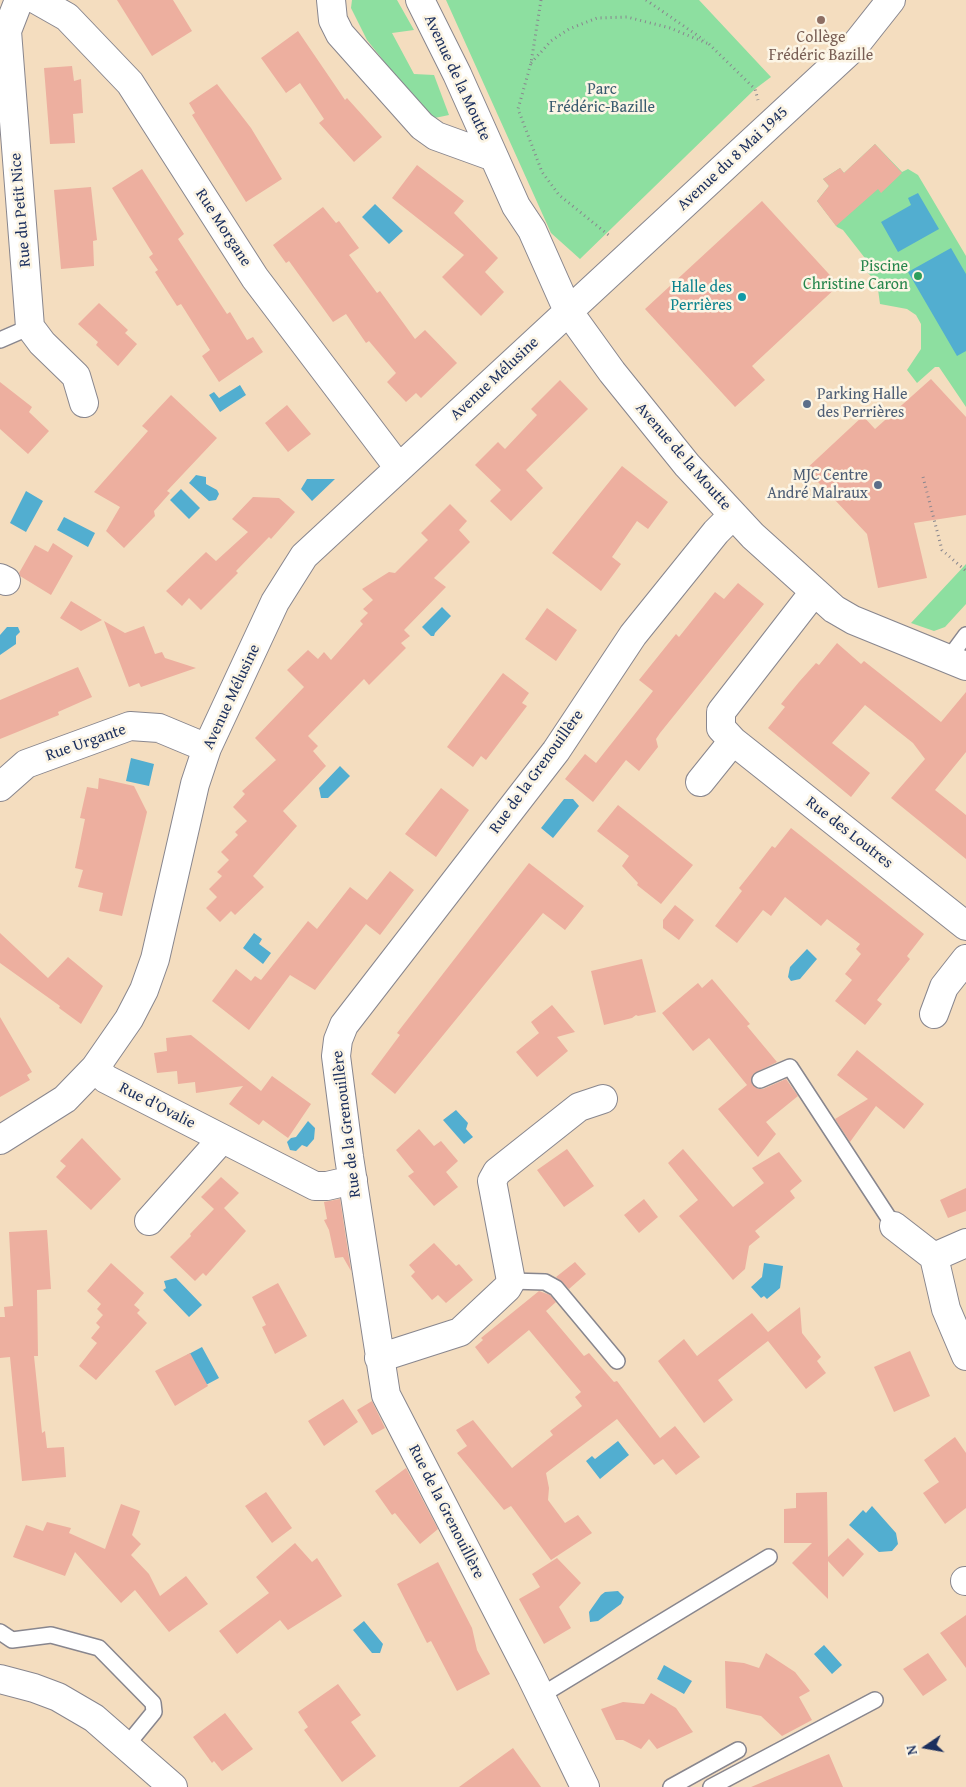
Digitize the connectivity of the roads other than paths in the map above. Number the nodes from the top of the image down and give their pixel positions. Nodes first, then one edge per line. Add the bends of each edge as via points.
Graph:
1 (19, 0) edge
2 (37, 0) edge
3 (331, 0) edge
4 (420, 0) edge
5 (891, 0) edge
6 (494, 157) junction
7 (568, 311) junction
8 (30, 327) junction
9 (0, 340) edge
10 (84, 403) dead end
11 (399, 468) junction
12 (733, 515) junction
13 (814, 592) junction
14 (966, 635) edge
15 (958, 662) edge
16 (733, 741) junction
17 (207, 748) junction
18 (700, 782) dead end
19 (0, 787) edge
20 (966, 926) edge
21 (966, 960) edge
22 (934, 1014) dead end
23 (94, 1068) junction
24 (760, 1080) dead end
25 (603, 1099) dead end
26 (222, 1139) junction
27 (0, 1140) edge
28 (353, 1180) junction
29 (150, 1221) dead end
30 (894, 1226) joint
31 (966, 1243) edge
32 (934, 1257) junction
33 (511, 1281) junction
34 (966, 1356) edge
35 (379, 1358) junction
36 (618, 1361) dead end
37 (769, 1557) dead end
38 (0, 1632) edge
39 (0, 1680) edge
40 (540, 1696) junction
41 (875, 1700) dead end
42 (127, 1746) junction
43 (738, 1750) dead end
44 (174, 1787) edge
45 (585, 1787) edge
46 (671, 1787) edge
47 (711, 1787) edge

1 - 8 street, Rue du Petit Nice via 7,31
2 - 11 street, Rue Morgane via 67,17 130,83 255,278
3 - 6 street, Avenue de la Moutte via 332,14 340,34 422,126 436,136
4 - 6 street, Avenue de la Moutte
5 - 7 street, Avenue du 8 Mai 1945 via 854,48
6 - 7 street, Avenue de la Moutte via 516,206 532,230
7 - 11 street, Avenue Mélusine
7 - 12 street, Avenue de la Moutte via 652,423
8 - 9 lane
8 - 10 street via 76,376
11 - 17 street, Avenue Mélusine via 304,556 275,602
12 - 13 street, Avenue de la Moutte
12 - 28 street, Rue de la Grenouillère via 633,635 556,751 344,1025 336,1056
13 - 15 street, Avenue de la Moutte via 834,610 853,620
13 - 16 street, Rue des Loutres via 721,712 721,728
14 - 15 lane
16 - 18 street
16 - 20 street, Rue des Loutres
17 - 19 street, Rue Urgante via 159,728 130,726 26,764
17 - 23 street, Avenue Mélusine via 194,784 155,959 144,990 122,1031
21 - 22 street via 944,987
23 - 26 street, Rue d'Ovalie via 106,1079
23 - 27 street, Avenue Mélusine via 65,1099
24 - 30 lane via 790,1067
25 - 33 street via 579,1107 503,1166 492,1181
26 - 28 street, Rue d'Ovalie via 315,1186
26 - 29 street
28 - 35 street, Rue de la Grenouillère
30 - 32 street
31 - 32 street
32 - 34 street via 946,1310
33 - 35 street via 508,1288 460,1332
33 - 36 lane via 545,1282 556,1288
35 - 40 street, Rue de la Grenouillère via 386,1395
37 - 40 lane
38 - 42 lane via 12,1640 51,1635 99,1648 153,1703 154,1712
39 - 42 street via 58,1697 94,1718
40 - 45 street, Rue de la Grenouillère
41 - 47 lane
42 - 44 street
43 - 46 lane

